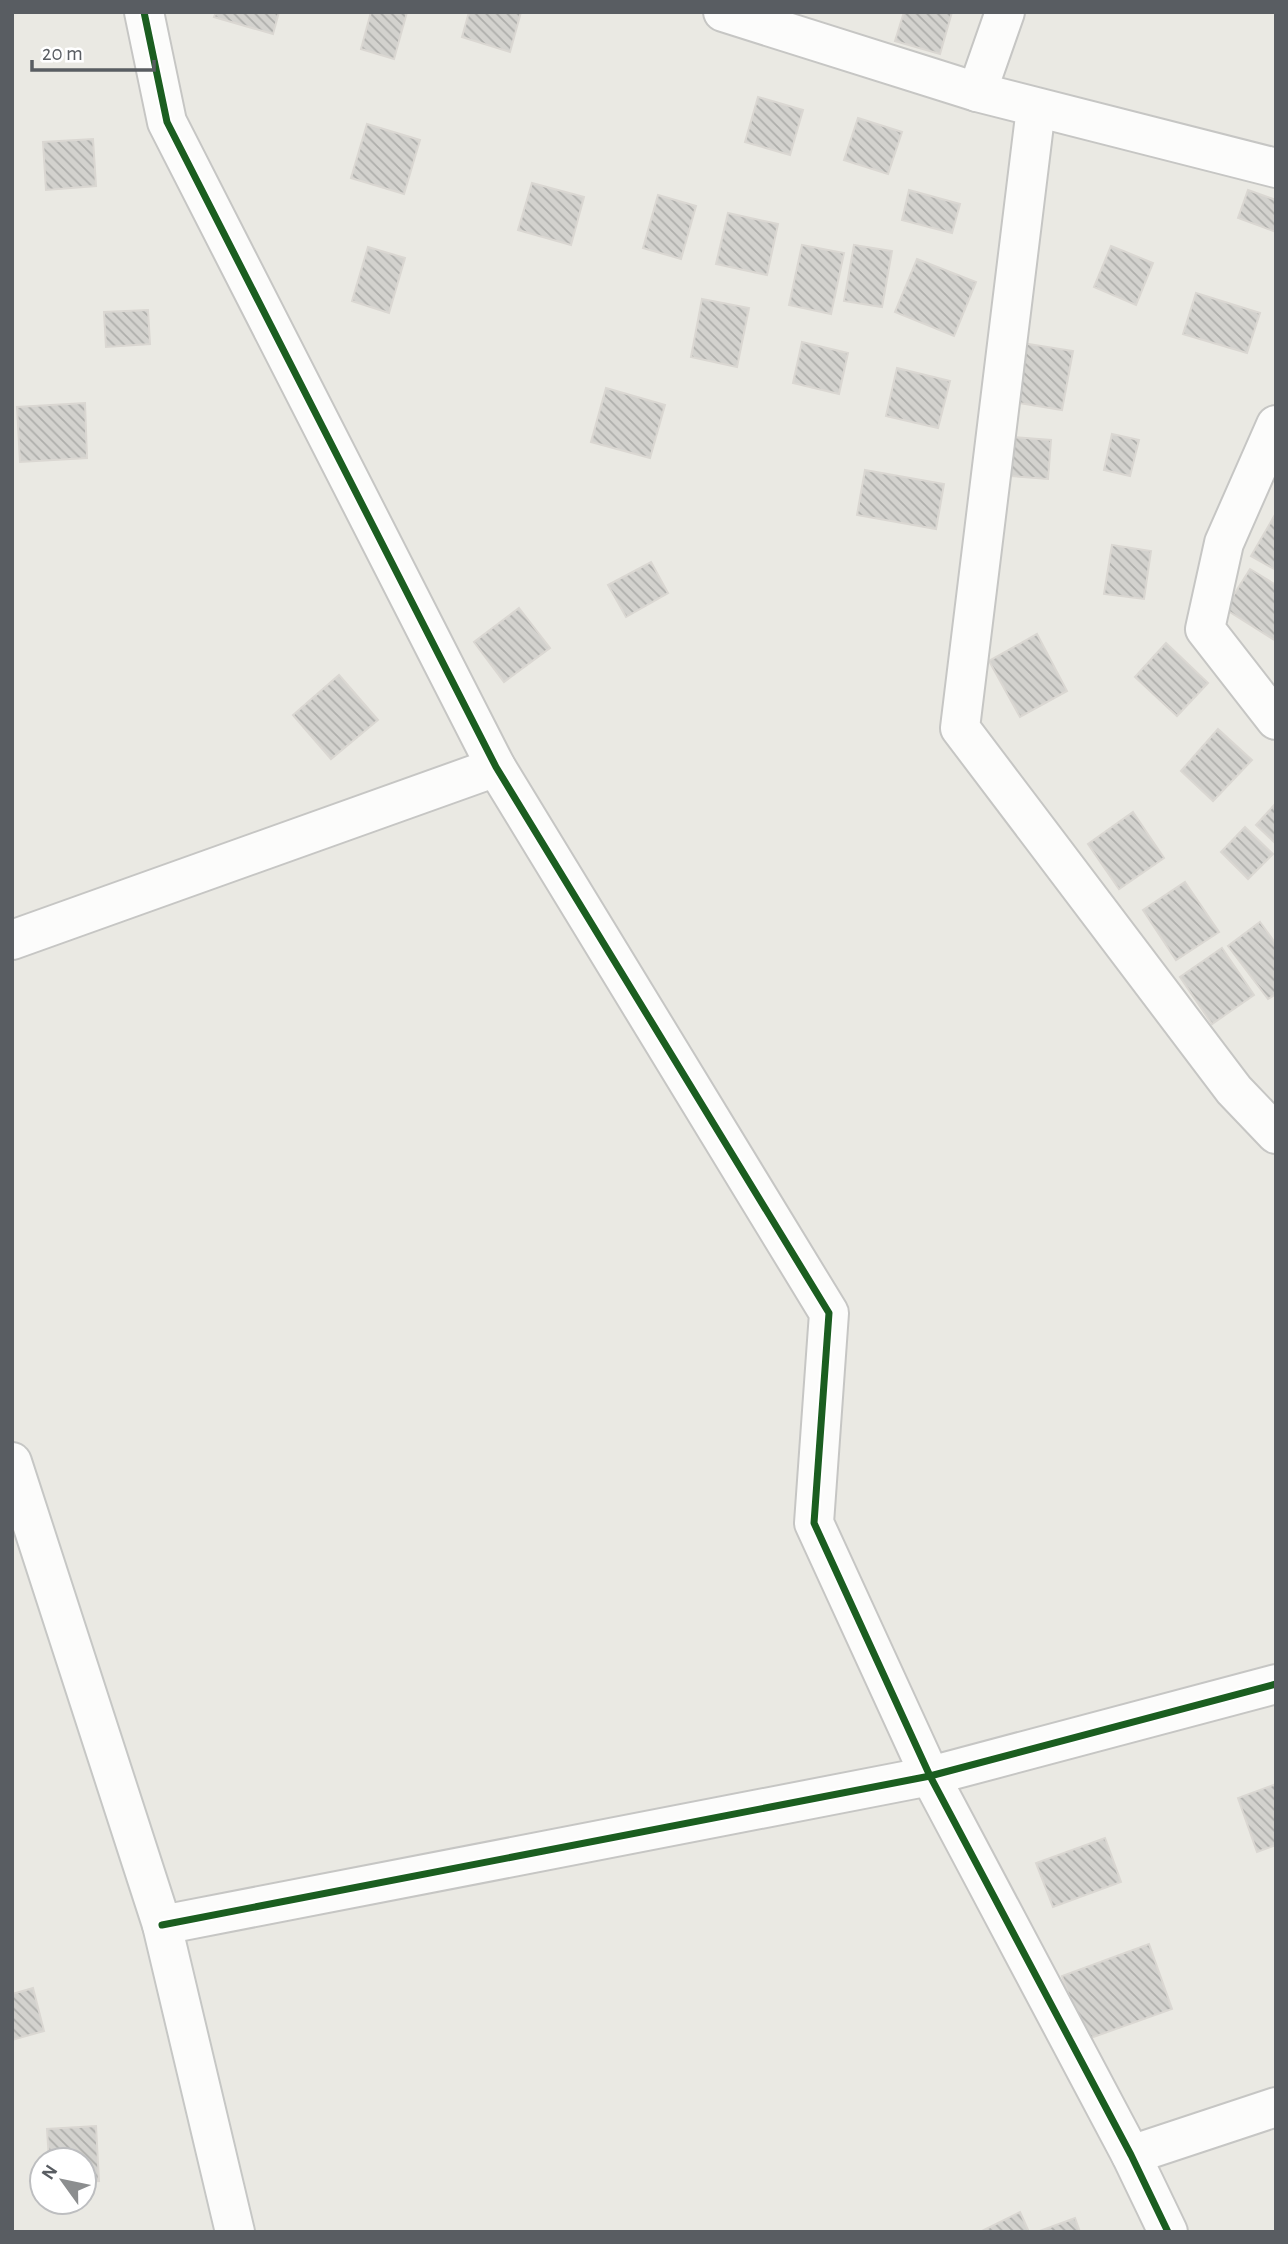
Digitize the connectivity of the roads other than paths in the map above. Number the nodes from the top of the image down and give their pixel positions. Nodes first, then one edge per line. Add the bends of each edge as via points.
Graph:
1 (144, 12) edge
2 (723, 12) edge
3 (1005, 12) edge
4 (977, 93) junction
5 (1035, 108) junction
6 (1276, 169) edge
7 (1276, 425) edge
8 (1276, 720) edge
9 (496, 767) junction
10 (12, 940) edge
11 (1276, 1134) edge
12 (12, 1462) edge
13 (1276, 1684) edge
14 (930, 1776) junction
15 (162, 1925) junction
16 (1276, 2106) edge
17 (1131, 2155) junction
18 (235, 2232) edge
19 (1168, 2232) edge

1 - 9 street via 167,122
2 - 4 street
3 - 4 street
4 - 5 street
5 - 6 street
5 - 11 street via 960,728 1234,1090
7 - 8 street via 1224,543 1205,629
9 - 10 street
9 - 14 street via 829,1312 814,1523
12 - 15 street
13 - 14 street
14 - 15 street
14 - 17 street
15 - 18 street
16 - 17 street
17 - 19 street

